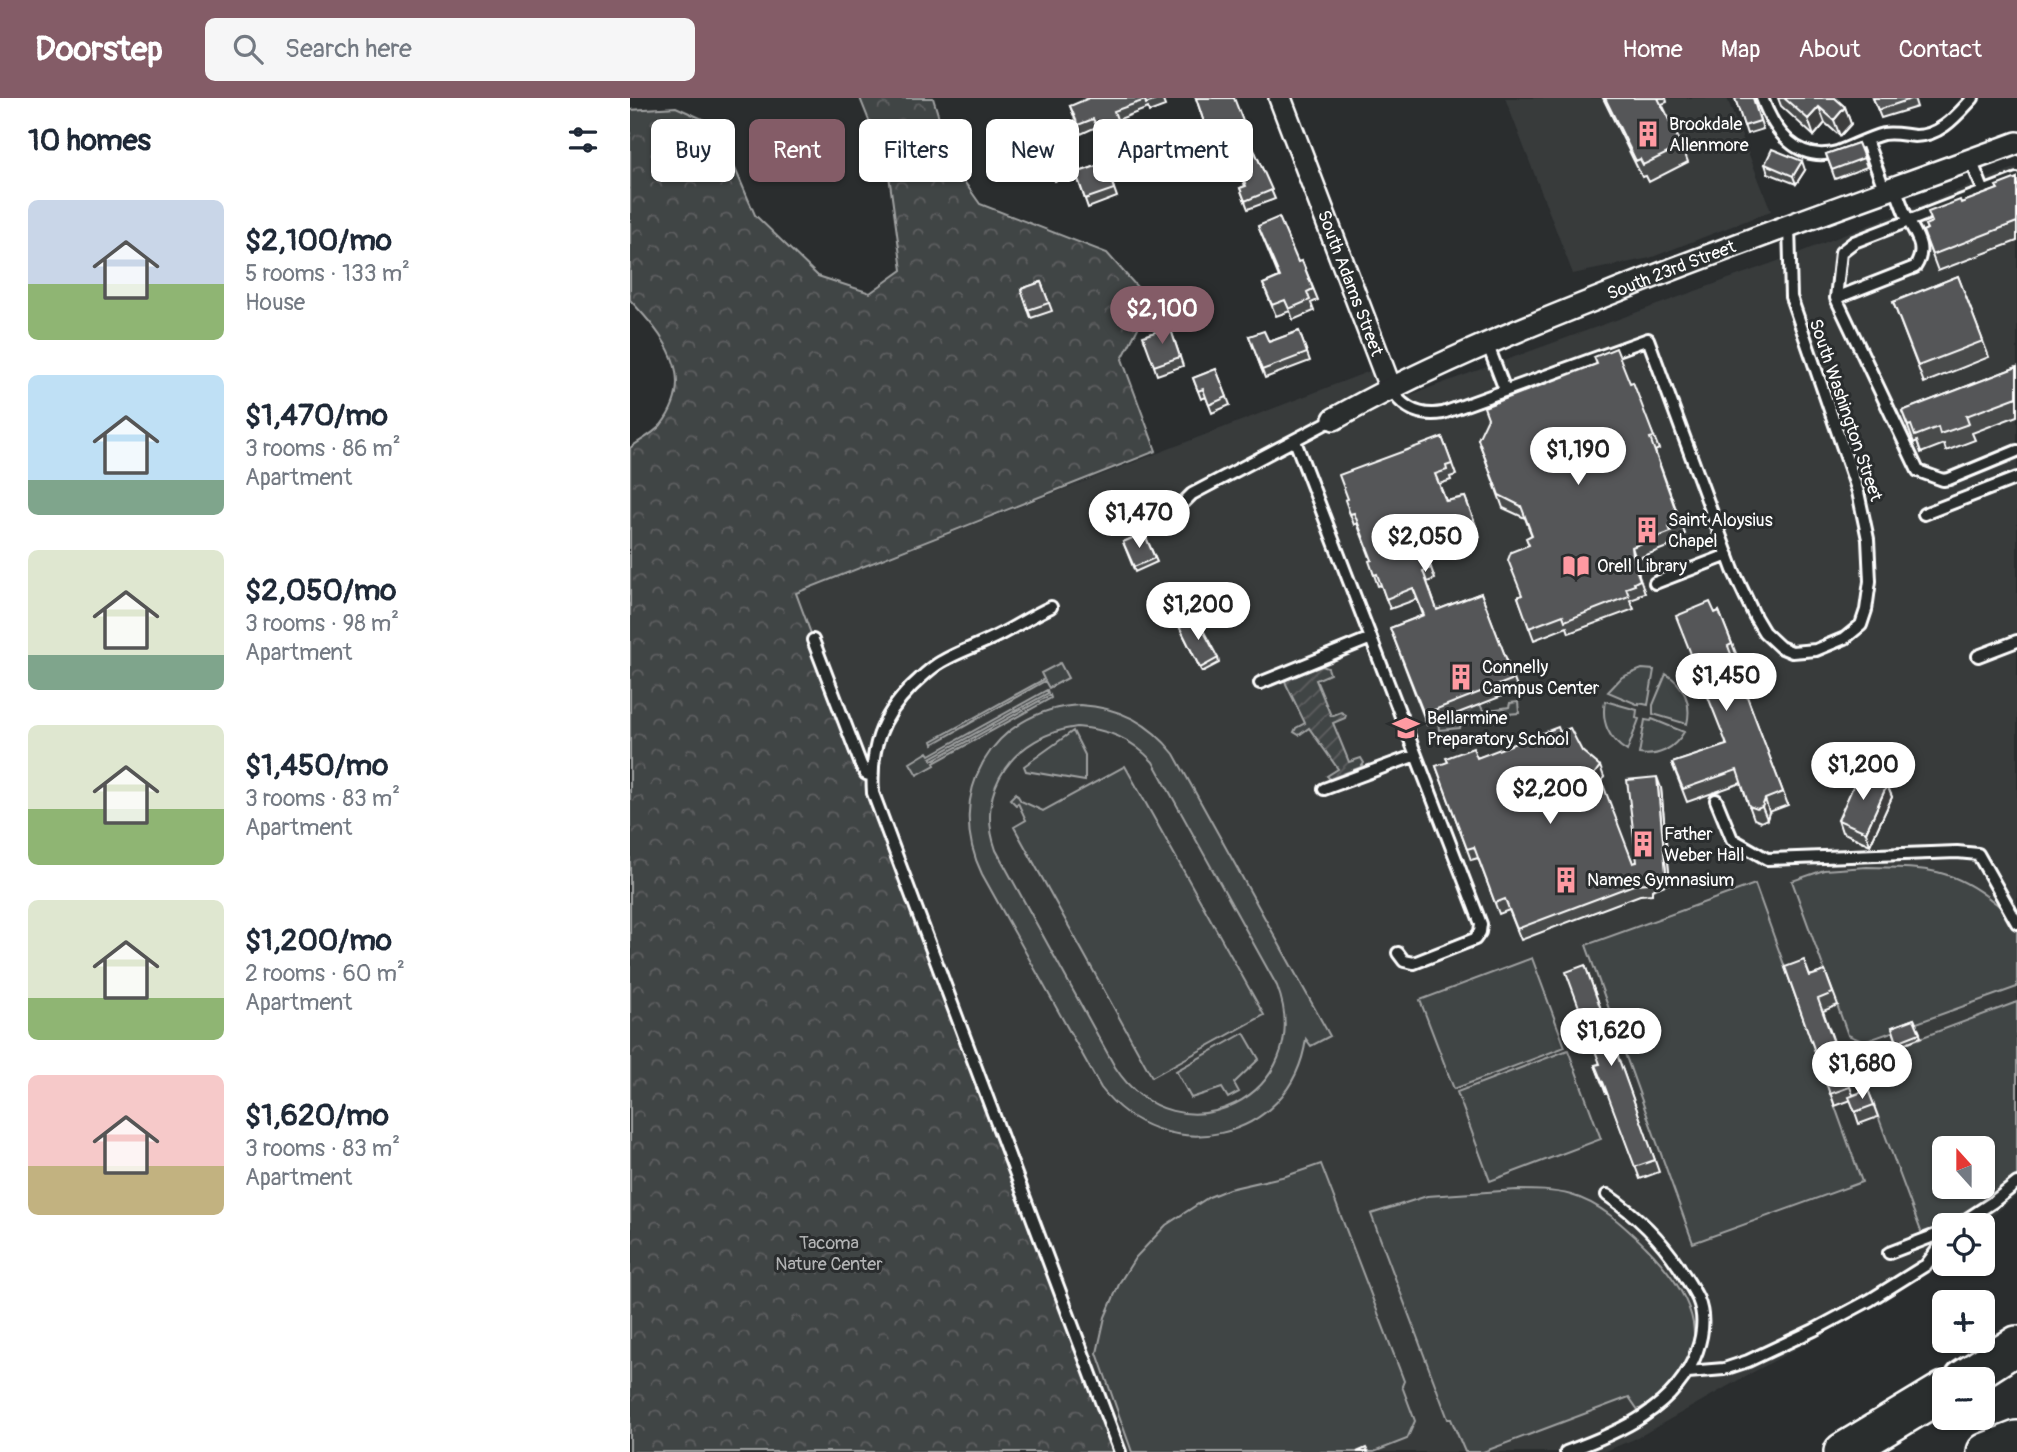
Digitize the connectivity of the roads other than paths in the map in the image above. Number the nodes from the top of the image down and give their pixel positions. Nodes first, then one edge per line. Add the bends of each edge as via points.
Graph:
1 (1280, 98) edge
2 (1762, 98) edge
3 (1973, 98) edge
4 (1866, 140) junction
5 (2017, 143) edge
6 (1970, 160) junction
7 (2017, 179) edge
8 (1890, 189) junction
9 (1984, 192) junction
10 (1909, 221) junction
11 (1789, 226) junction
12 (1836, 298) junction
13 (1487, 343) junction
14 (1390, 387) junction
15 (1505, 390) junction
16 (1334, 419) joint
17 (1295, 440) junction
18 (2017, 451) edge
19 (2017, 478) edge
20 (1949, 479) junction
21 (1959, 500) junction
22 (1924, 514) dead end
23 (1178, 522) dead end
24 (1728, 555) junction
25 (1655, 583) dead end
26 (1051, 607) dead end
27 (1371, 638) junction
28 (813, 639) dead end
29 (2017, 641) edge
30 (1978, 656) dead end
31 (1259, 683) dead end
32 (1416, 755) junction
33 (872, 776) junction
34 (1324, 789) dead end
35 (1716, 800) dead end
36 (2017, 923) edge
37 (1398, 953) dead end
38 (2017, 1183) edge
39 (1607, 1195) dead end
40 (1976, 1213) edge
41 (1932, 1236) edge
42 (1889, 1253) dead end
43 (1932, 1257) edge
44 (2017, 1345) edge
45 (1983, 1367) edge
46 (1688, 1372) junction
47 (1932, 1398) edge
48 (2017, 1440) edge
49 (1120, 1452) edge
50 (1566, 1452) edge
51 (1843, 1452) edge
52 (1986, 1452) edge

1 - 14 street, South Adams Street
2 - 4 lane via 1777,130 1802,151 1825,154
3 - 4 lane via 1934,132 1917,136 1890,133
4 - 8 lane
5 - 6 street, South 23rd Street
6 - 8 street, South 23rd Street
6 - 9 lane
7 - 9 lane
8 - 10 lane
8 - 11 street, South 23rd Street
9 - 10 lane
10 - 12 lane via 1854,242 1841,252
10 - 12 lane via 1921,249 1914,267
11 - 13 street, South 23rd Street
11 - 24 lane, South Washington Street via 1791,297 1864,519 1870,562 1868,605 1861,625 1845,638 1816,650 1792,652 1780,647 1755,617
12 - 20 lane via 1918,471
13 - 14 street, South 23rd Street
13 - 15 lane
14 - 15 lane via 1406,407 1433,415
14 - 16 street, South 23rd Street
15 - 24 lane via 1648,339
16 - 17 lane
17 - 23 lane via 1192,494 1180,506
17 - 27 lane
18 - 20 lane
19 - 21 lane
20 - 21 lane
21 - 22 lane
24 - 25 lane
26 - 33 lane via 946,659 916,682 880,731
27 - 31 lane
27 - 32 lane
28 - 33 lane via 861,765
29 - 30 lane
32 - 34 lane
32 - 37 lane via 1481,928 1475,939 1414,963 1404,961
33 - 49 lane via 873,793
35 - 36 lane via 1732,839 1767,859 1978,854
38 - 40 lane
39 - 46 lane via 1630,1210 1656,1237 1698,1300 1703,1336
41 - 42 lane
43 - 46 lane via 1870,1300 1814,1330 1724,1369
44 - 45 highway
46 - 50 lane via 1671,1395 1625,1428
47 - 51 highway
48 - 52 highway

